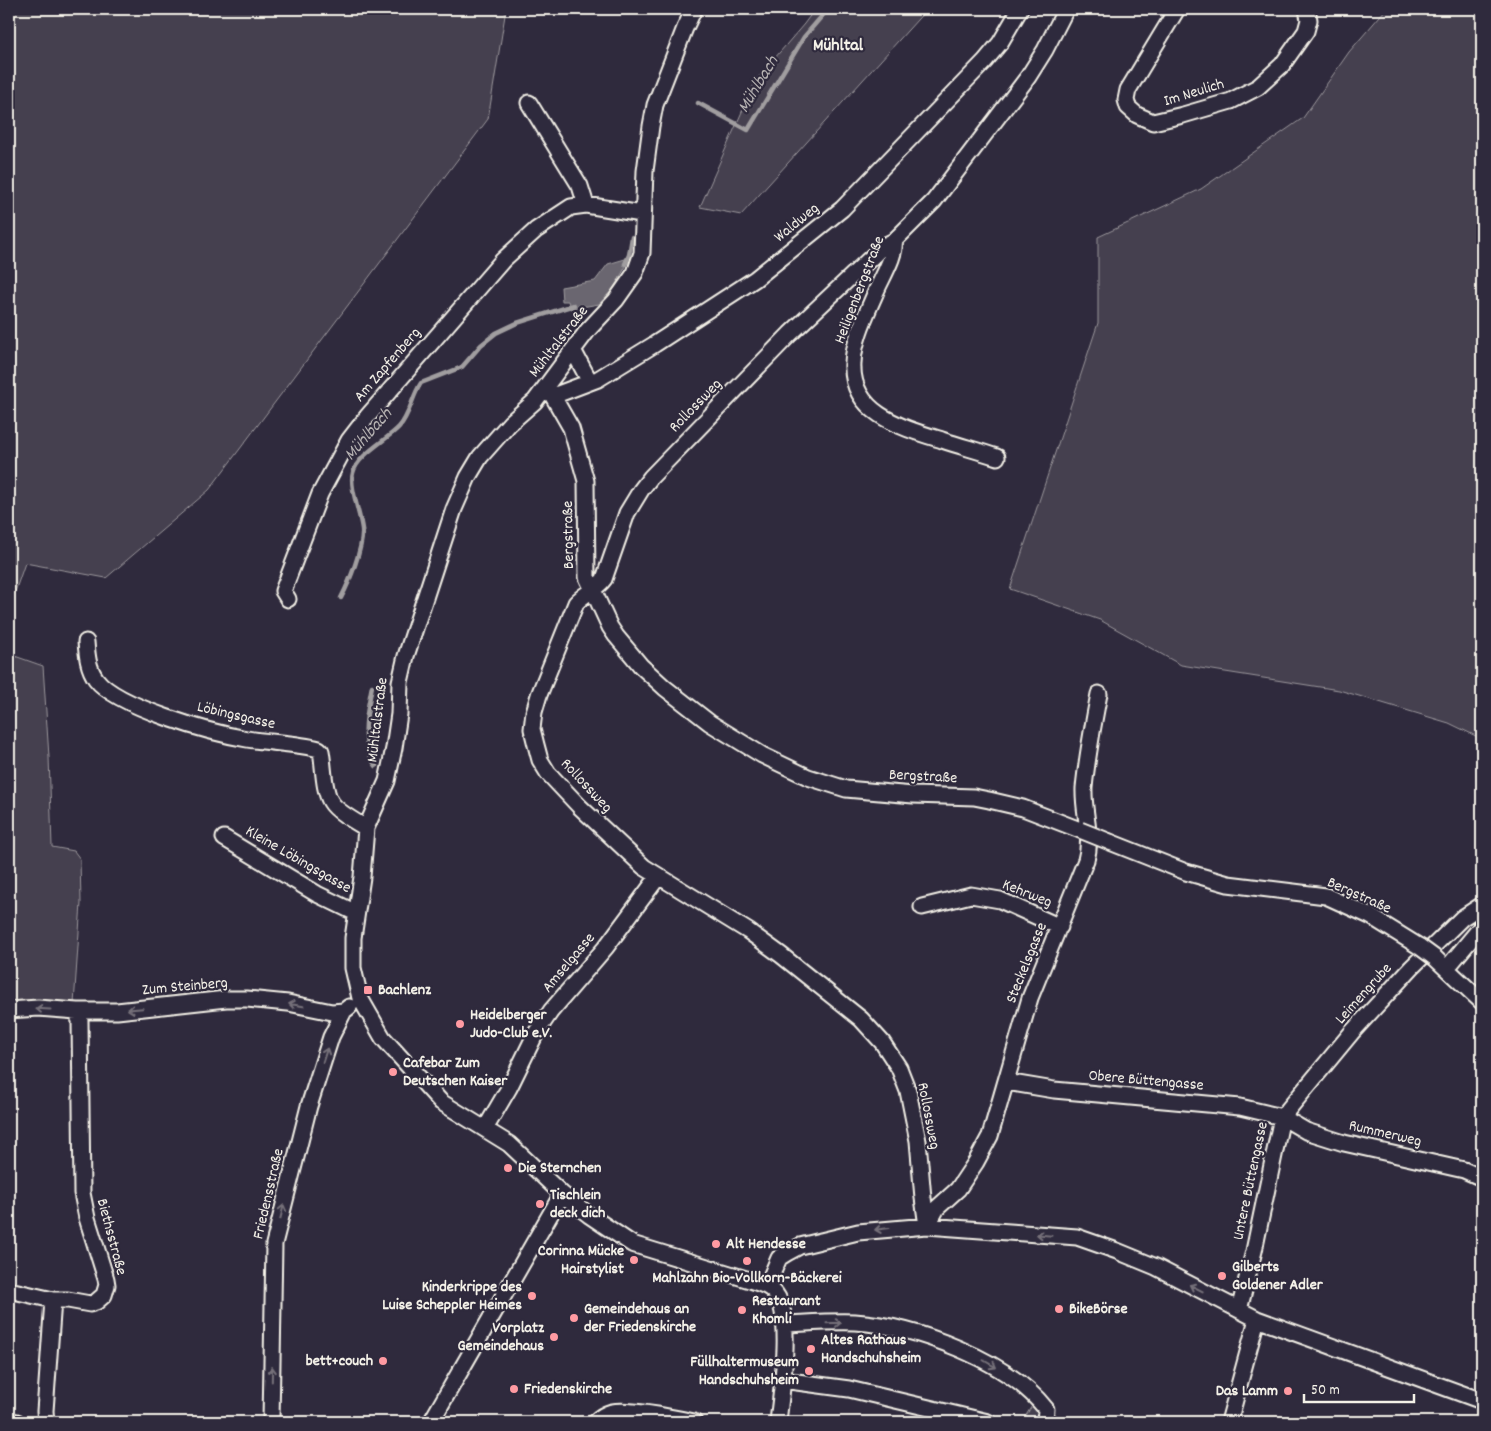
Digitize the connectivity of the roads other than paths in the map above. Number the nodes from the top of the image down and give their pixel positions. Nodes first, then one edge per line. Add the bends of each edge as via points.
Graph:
1 (694, 9) edge
2 (1020, 9) edge
3 (1066, 9) edge
4 (1177, 9) edge
5 (1307, 9) edge
6 (529, 103) dead end
7 (586, 204) junction
8 (642, 214) junction
9 (894, 241) junction
10 (573, 350) junction
11 (590, 382) junction
12 (550, 391) junction
13 (997, 456) dead end
14 (592, 589) junction
15 (288, 599) dead end
16 (86, 642) dead end
17 (1099, 694) dead end
18 (366, 828) junction
19 (224, 838) dead end
20 (658, 877) junction
21 (1482, 904) edge
22 (922, 906) dead end
23 (356, 913) junction
24 (1482, 926) edge
25 (1060, 927) junction
26 (1447, 968) junction
27 (360, 998) junction
28 (1482, 1002) edge
29 (9, 1010) edge
30 (77, 1011) junction
31 (344, 1011) junction
32 (1006, 1082) junction
33 (1282, 1117) junction
34 (485, 1129) junction
35 (1482, 1178) edge
36 (562, 1194) junction
37 (927, 1226) junction
38 (767, 1286) junction
39 (9, 1290) edge
40 (54, 1300) junction
41 (1239, 1310) junction
42 (1257, 1319) junction
43 (786, 1324) junction
44 (782, 1380) junction
45 (1482, 1401) edge
46 (9, 1421) edge
47 (17, 1422) edge
48 (46, 1422) edge
49 (271, 1422) edge
50 (431, 1422) edge
51 (595, 1422) edge
52 (694, 1422) edge
53 (778, 1422) edge
54 (988, 1422) edge
55 (1045, 1422) edge
56 (1055, 1422) edge
57 (1059, 1422) edge
58 (1229, 1422) edge

1 - 8 street, Mühltalstraße via 655,105 646,155
2 - 11 street, Waldweg via 985,61 842,209 755,279
3 - 9 street, Heiligenbergstraße via 1028,77 934,201
4 - 5 street, Im Neulich via 1126,97 1126,104 1137,115 1153,122 1231,101 1258,87 1282,65 1303,36 1309,20
6 - 7 street via 580,186
7 - 8 street, Am Zapfenberg
7 - 15 street, Am Zapfenberg via 563,211 514,249 460,307 357,430 332,469 317,503 283,591
8 - 10 street, Mühltalstraße via 642,253 635,272 616,300
9 - 13 street, Heiligenbergstraße via 893,253 855,348 853,370 860,395 876,412 895,424
9 - 14 street, Rollossweg via 874,254 790,334 651,477 627,513 604,579
10 - 11 street
10 - 12 street, Mühltalstraße
11 - 12 street, Waldweg
12 - 14 street, Bergstraße via 571,428 586,481 586,566
12 - 18 street, Mühltalstraße via 510,423 485,451 458,500 406,656 391,765
14 - 20 street, Rollossweg via 576,603 539,695 532,729 540,760 548,773 580,807
14 - 26 street, Bergstraße, bridge via 610,628 641,666 710,723 762,755 808,777 846,789 974,797 1023,808 1186,872 1228,884 1326,896 1370,916
16 - 18 street, Löbingsgasse via 89,665 95,678 134,705 216,732 319,749 330,802
17 - 25 street, Steckelsgasse via 1084,790 1089,850
18 - 23 street, Mühltalstraße
19 - 23 street, Kleine Löbingsgasse via 317,894
20 - 34 street, Amselgasse via 606,947 551,1011
20 - 37 street, Rollossweg via 748,931 781,955 861,1019 886,1047 908,1091 918,1141
21 - 33 street, Leimengrube via 1434,944 1353,1031
22 - 25 street, Kehrweg via 971,895 1000,900
23 - 27 street, Mühltalstraße via 353,968
24 - 26 street
25 - 32 street, Steckelsgasse via 1030,998
26 - 28 street, Bergstraße
27 - 31 street
27 - 34 street, Mühltalstraße via 383,1038 441,1102
30 -> 29 street, Zum Steinberg
31 -> 30 street, Zum Steinberg via 247,999 117,1011
30 - 40 street, Biethsstraße via 80,1021 82,1193 107,1285 104,1295 90,1304
49 -> 31 street, Friedensstraße via 274,1244 309,1106 331,1037
32 - 33 street, Obere Büttengasse via 1054,1090 1240,1107
32 - 37 street, Steckelsgasse via 993,1128 976,1162
33 - 35 street, Rummerweg via 1306,1131 1344,1143 1464,1170
33 - 41 street, Untere Büttengasse
34 - 36 street, Mühltalstraße via 520,1153
36 - 38 street, Mühltalstraße via 632,1244
36 - 50 street
37 -> 38 street via 858,1232 800,1246 779,1258
41 -> 37 street via 1156,1267 1077,1238
38 - 43 street via 781,1302
39 - 40 street, Biethsstraße
40 - 48 street
41 - 42 street
42 - 45 street
42 - 58 street
43 - 44 street
43 -> 55 street via 854,1322 884,1326 948,1343 990,1363 1038,1398 1046,1409
44 - 53 street
44 - 54 street via 849,1389
46 - 47 street
51 - 52 street via 618,1411
56 - 57 street

